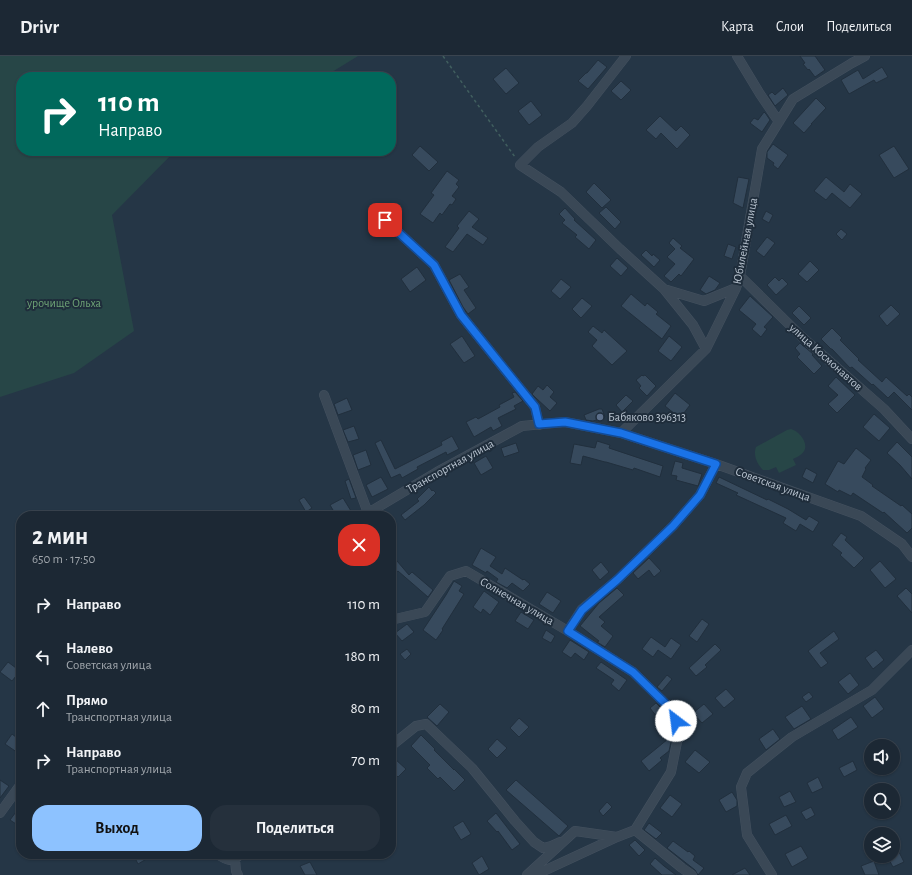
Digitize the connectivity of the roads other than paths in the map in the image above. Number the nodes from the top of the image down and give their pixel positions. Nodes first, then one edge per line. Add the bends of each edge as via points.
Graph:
1 (626, 56) edge
2 (737, 56) edge
3 (865, 56) edge
4 (779, 122) junction
5 (385, 220) dead end
6 (744, 257) junction
7 (740, 276) junction
8 (736, 288) junction
9 (664, 289) junction
10 (732, 297) junction
11 (764, 300) junction
12 (706, 348) junction
13 (324, 395) dead end
14 (539, 424) junction
15 (621, 433) junction
16 (912, 439) edge
17 (716, 464) junction
18 (364, 511) edge
19 (370, 511) edge
20 (912, 558) edge
21 (396, 619) edge
22 (568, 631) junction
23 (912, 650) edge
24 (396, 742) edge
25 (16, 791) edge
26 (0, 813) edge
27 (635, 830) junction
28 (617, 837) junction
29 (565, 840) junction
30 (238, 859) edge
31 (238, 875) edge
32 (528, 875) edge
33 (535, 875) edge
34 (692, 875) edge
35 (772, 875) edge

1 - 9 street via 572,123 538,147 520,165 561,192
2 - 4 street
3 - 4 street, Юбилейная улица via 793,100
4 - 6 street, Юбилейная улица via 762,149
5 - 14 street via 434,265 461,315 535,407
6 - 7 street, Юбилейная улица
6 - 11 street via 749,276
7 - 8 street, Юбилейная улица
7 - 11 street, улица Космонавтов
8 - 9 street via 704,301
8 - 10 street, Юбилейная улица
9 - 12 street
10 - 11 street via 739,291 745,291
10 - 12 street, Юбилейная улица
11 - 16 street, улица Космонавтов via 884,409
12 - 15 street, Юбилейная улица
13 - 18 street
14 - 15 street, Транспортная улица via 565,422
14 - 19 street, Транспортная улица via 522,426
15 - 17 street, Советская улица
17 - 20 street, Советская улица via 862,516 902,544
17 - 22 street via 700,495 678,521 582,610
21 - 22 street, Солнечная улица via 425,612 450,576 466,571
22 - 27 street, Солнечная улица via 633,672 673,711 679,732 671,772
23 - 35 street via 872,690 792,737 747,773 742,787 747,835
24 - 29 street via 416,726 426,724 472,768 534,842 543,848
25 - 26 street
27 - 28 street
27 - 34 street
28 - 29 street via 575,832
28 - 33 street
29 - 32 street
30 - 31 street

